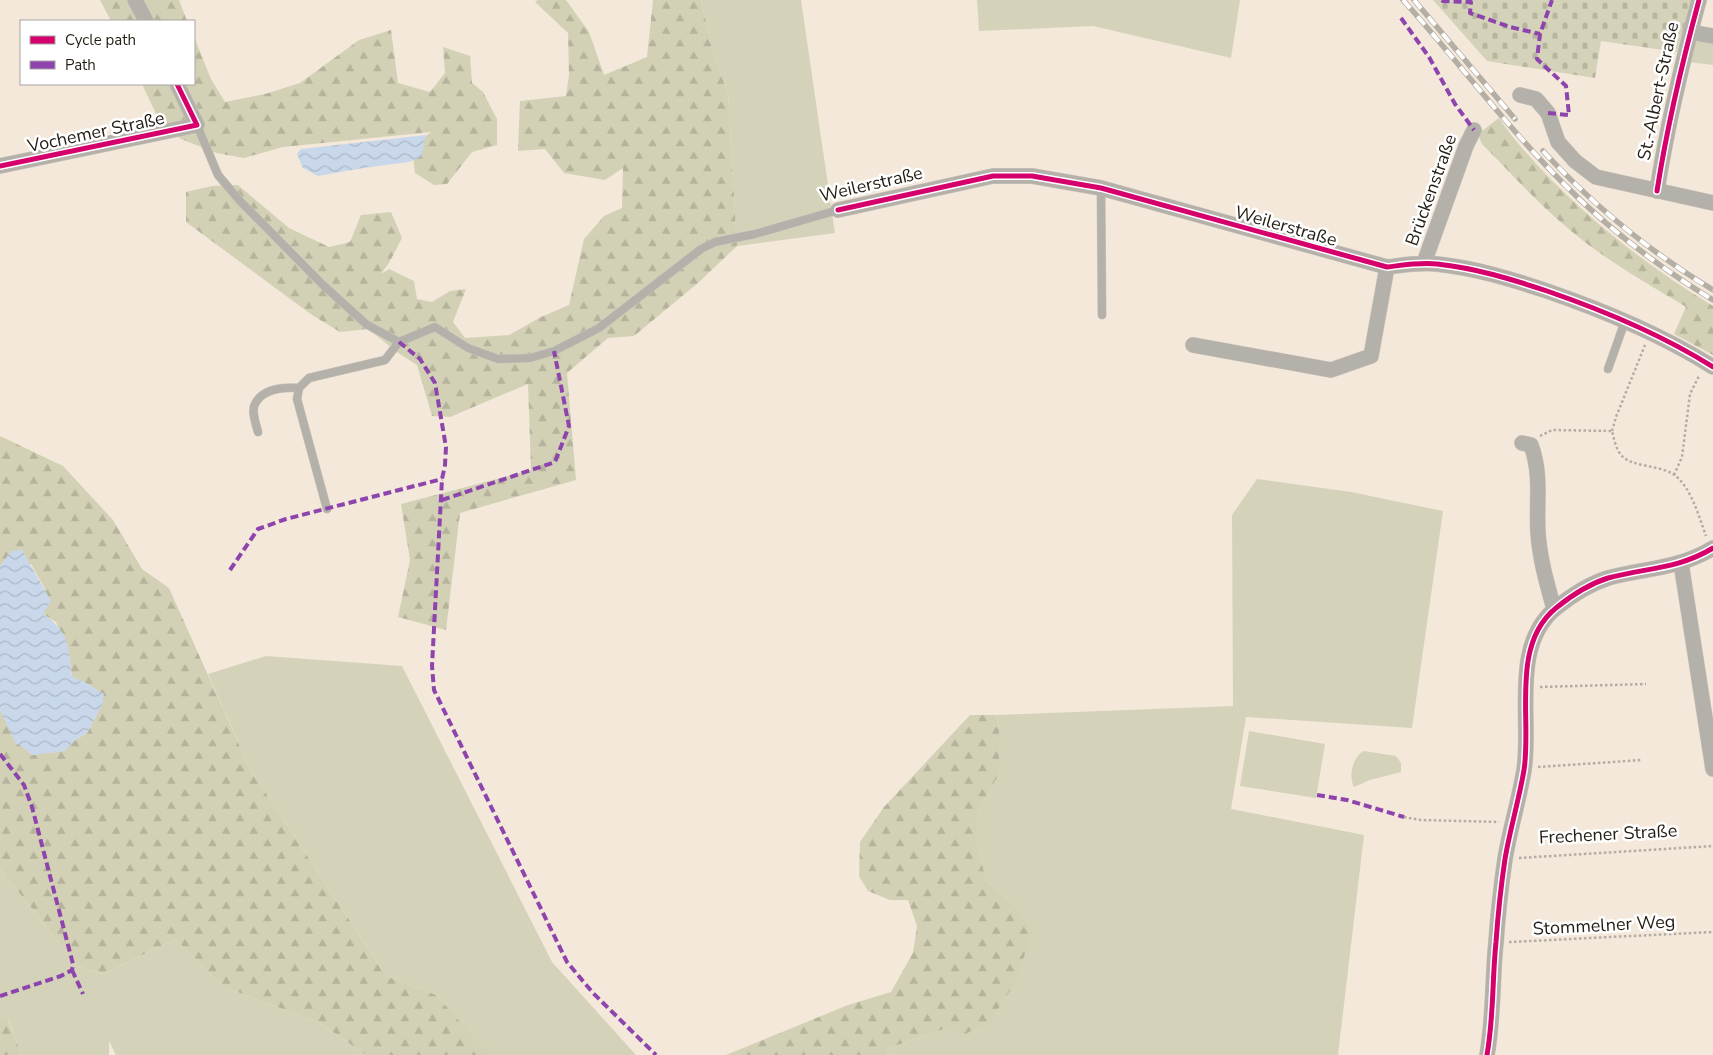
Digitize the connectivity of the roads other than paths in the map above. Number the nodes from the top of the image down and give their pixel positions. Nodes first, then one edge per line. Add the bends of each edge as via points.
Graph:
1 (135, 0) edge
2 (1699, 0) edge
3 (145, 20) edge
4 (1690, 32) junction
5 (1713, 36) edge
6 (177, 85) edge
7 (1520, 95) dead end
8 (197, 125) junction
9 (1474, 130) dead end
10 (0, 166) edge
11 (1101, 188) junction
12 (1657, 191) junction
13 (1713, 203) edge
14 (838, 210) joint
15 (1424, 264) junction
16 (1387, 267) junction
17 (1102, 315) dead end
18 (1625, 321) junction
19 (399, 342) junction
20 (1193, 345) dead end
21 (1710, 365) edge
22 (1608, 369) dead end
23 (299, 388) junction
24 (258, 432) dead end
25 (1526, 444) road end
26 (327, 509) dead end
27 (1712, 549) edge
28 (1681, 563) junction
29 (1554, 610) junction
30 (1706, 667) edge
31 (1713, 769) edge
32 (1487, 1055) edge

1 - 3 street
2 - 4 street, St.-Albert-Straße
4 - 5 street
4 - 12 street, St.-Albert-Straße
6 - 8 street
7 - 12 street via 1536,99 1548,113 1558,142 1596,177
8 - 10 street, Vochemer Straße
8 - 19 lane via 218,175 240,201 366,324
9 - 15 street, Brückenstraße
11 - 14 street, Weilerstraße via 1032,176 993,176
11 - 16 street, Weilerstraße
11 - 17 lane
12 - 13 street
14 - 19 lane, Weilerstraße via 715,242 599,328 554,351 530,358 498,358 468,348 435,327
15 - 16 street, Weilerstraße
15 - 18 street, Weilerstraße via 1492,274 1588,305
16 - 20 street via 1371,356 1331,370
18 - 21 street, Weilerstraße
18 - 22 lane
19 - 23 lane via 384,360 309,378
23 - 24 lane via 284,387 260,398 254,413
23 - 26 lane via 297,399
25 - 29 street via 1538,472 1541,561
27 - 28 street, Frechener Straße
28 - 29 street, Frechener Straße via 1607,579 1583,589
28 - 30 street
29 - 32 street, Frechener Straße via 1538,628 1530,648 1524,768 1505,859
30 - 31 street

